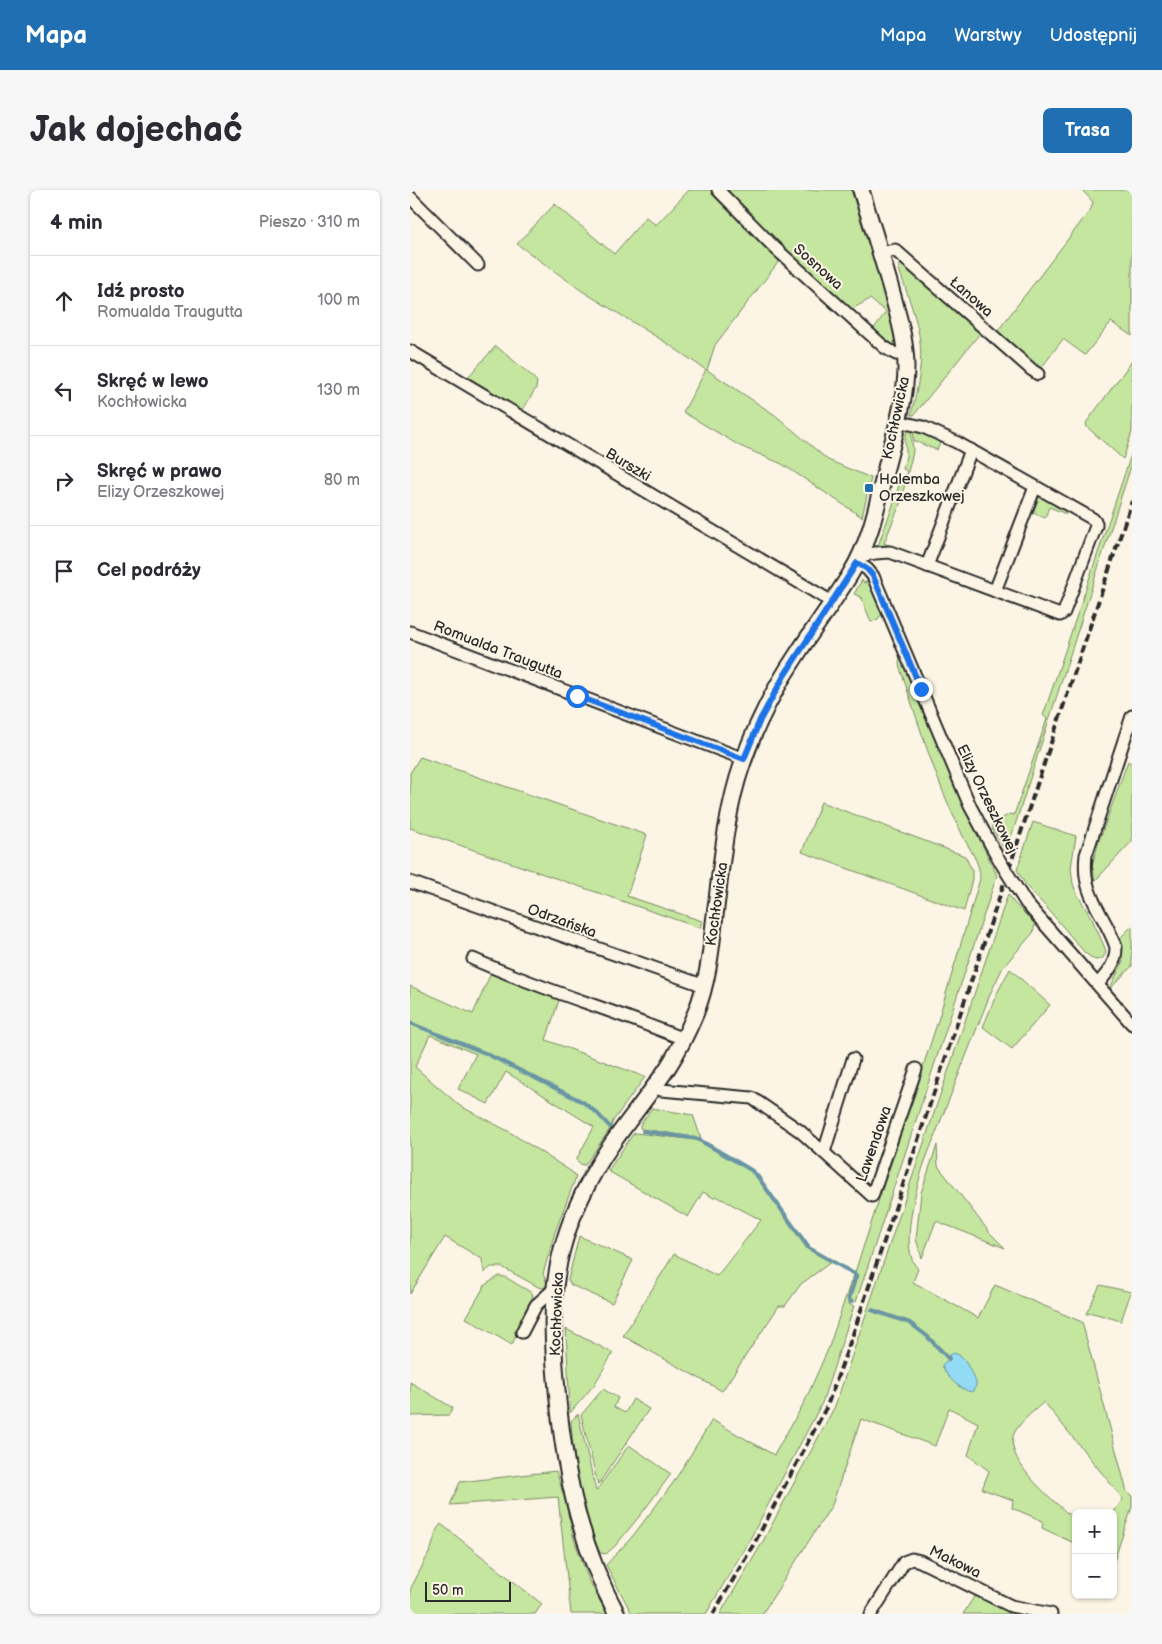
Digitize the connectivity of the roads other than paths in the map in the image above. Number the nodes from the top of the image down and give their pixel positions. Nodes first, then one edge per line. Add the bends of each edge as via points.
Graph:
1 (718, 190) edge
2 (861, 190) edge
3 (410, 197) edge
4 (880, 253) junction
5 (478, 265) dead end
6 (410, 351) edge
7 (906, 355) junction
8 (1038, 374) dead end
9 (897, 421) junction
10 (971, 450) junction
11 (1036, 487) junction
12 (859, 559) junction
13 (927, 566) junction
14 (995, 590) junction
15 (832, 602) junction
16 (410, 632) edge
17 (1132, 716) edge
18 (744, 759) junction
19 (410, 882) edge
20 (473, 960) dead end
21 (1098, 984) junction
22 (705, 986) junction
23 (1132, 1024) edge
24 (684, 1039) junction
25 (853, 1059) dead end
26 (916, 1069) dead end
27 (654, 1086) junction
28 (824, 1152) junction
29 (555, 1288) junction
30 (522, 1332) dead end
31 (617, 1614) edge
32 (871, 1614) edge
33 (1051, 1614) edge

1 - 7 street, Sosnowa via 774,247 884,348
2 - 4 street, Kochłowicka
3 - 5 street
4 - 7 street, Kochłowicka via 902,328
4 - 8 street, Łanowa via 896,250
6 - 15 street, Burszki
7 - 9 street, Kochłowicka
9 - 10 street via 923,427
9 - 12 street, Kochłowicka via 872,523
10 - 11 street
10 - 13 street
11 - 14 street
11 - 14 street via 1096,523 1064,612 1056,614
12 - 13 street via 890,552
12 - 15 street, Kochłowicka
12 - 21 street, Elizy Orzeszkowej, bridge via 873,576 970,806 1001,863 1026,903
13 - 14 street
15 - 18 street, Kochłowicka via 773,695
16 - 18 street, Romualda Traugutta
17 - 21 street via 1084,869 1086,883 1116,947 1113,966
18 - 22 street, Kochłowicka via 728,826
19 - 22 street, Odrzańska
20 - 24 street
21 - 23 street, Elizy Orzeszkowej
22 - 24 street, Kochłowicka
24 - 27 street, Kochłowicka
25 - 28 street
26 - 28 street, Lawendowa via 872,1196
27 - 28 street, Lawendowa via 661,1090 752,1098
27 - 29 street, Kochłowicka via 587,1186 562,1247
29 - 30 street via 536,1305
29 - 31 street, Kochłowicka via 554,1356 566,1468 589,1553
32 - 33 street, Makowa via 904,1562 912,1560 1011,1606

